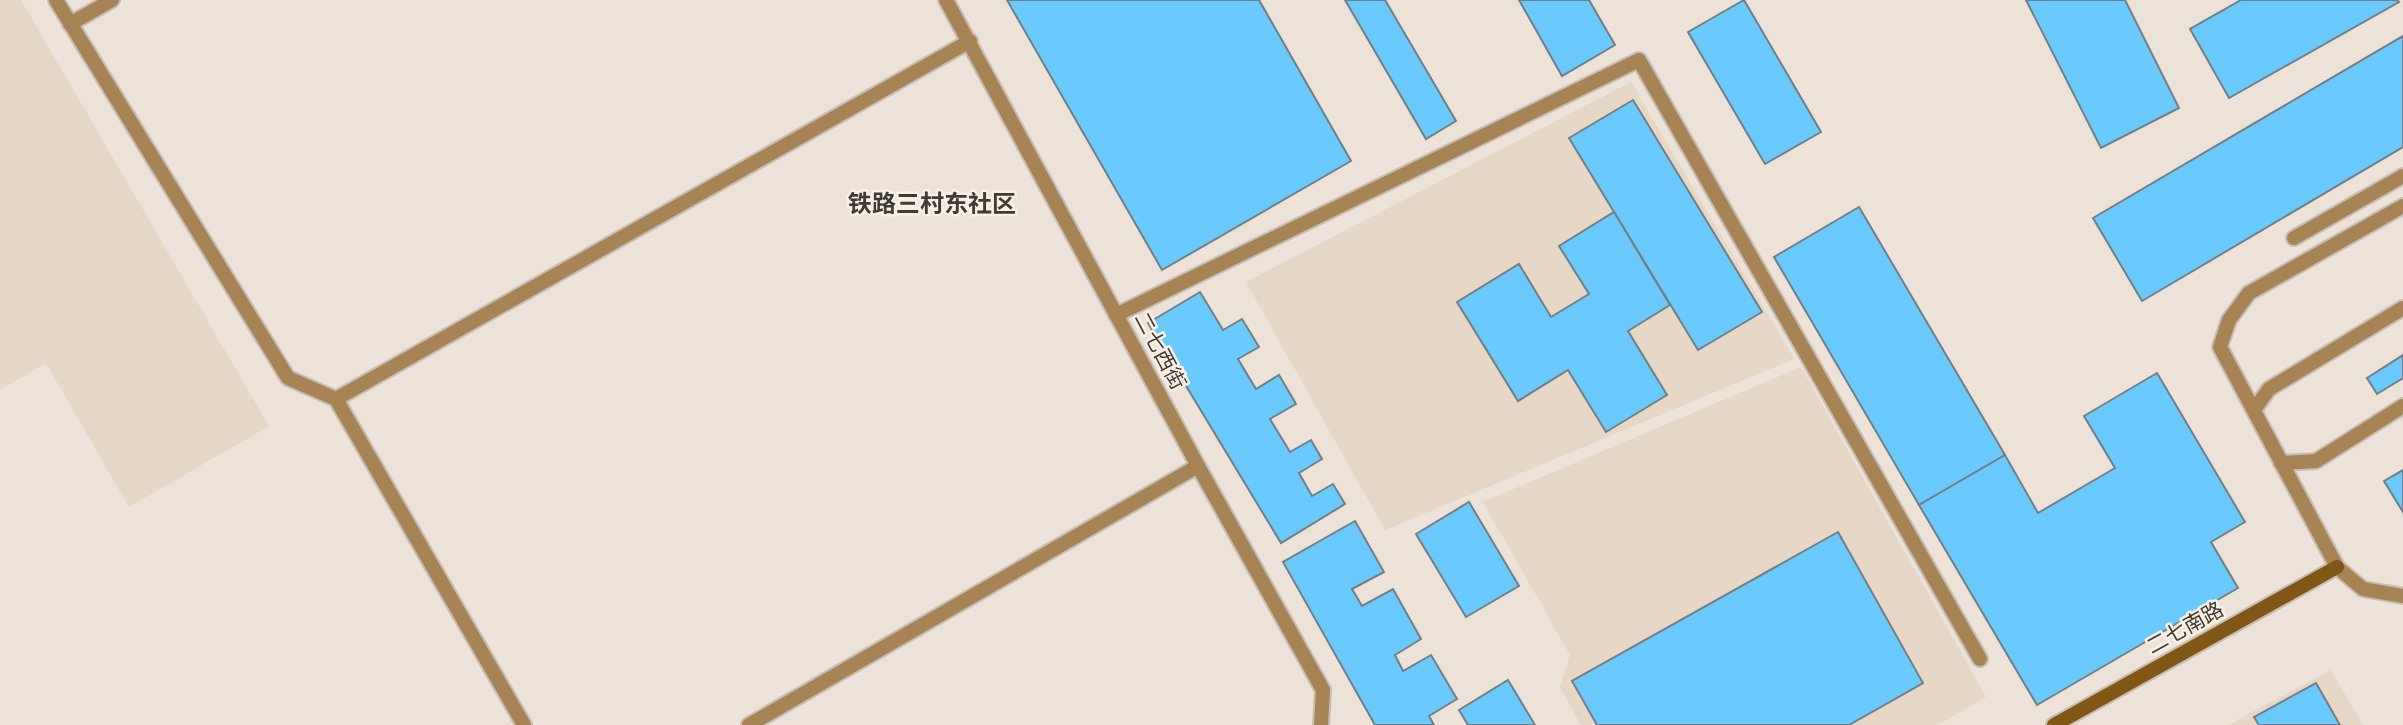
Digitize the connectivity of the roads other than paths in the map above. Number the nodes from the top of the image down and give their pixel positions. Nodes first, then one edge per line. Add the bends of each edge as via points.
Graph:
1 (56, 0) edge
2 (112, 0) edge
3 (946, 0) edge
4 (70, 24) junction
5 (970, 41) junction
6 (2403, 176) edge
7 (2403, 206) edge
8 (2294, 238) dead end
9 (2403, 308) edge
10 (1116, 314) junction
11 (336, 399) junction
12 (2403, 406) edge
13 (2253, 410) junction
14 (2281, 463) junction
15 (1198, 467) junction
16 (2337, 567) junction
17 (2403, 596) edge
18 (1980, 659) dead end
19 (524, 725) edge
20 (749, 725) edge
21 (1321, 725) edge
22 (2054, 725) edge

1 - 4 street
2 - 4 street
3 - 5 street, 二七西街
4 - 11 street via 288,378
5 - 10 street, 二七西街
5 - 11 street
6 - 8 street
7 - 13 street via 2249,293 2229,320 2220,348
9 - 13 street via 2269,389
10 - 15 street, 二七西街
10 - 18 street via 1639,60
11 - 19 street
12 - 14 street via 2316,461
13 - 14 street
14 - 16 street
15 - 20 street
15 - 21 street, 二七西街 via 1323,691
16 - 17 street via 2363,589
16 - 22 main road, 二七南路

